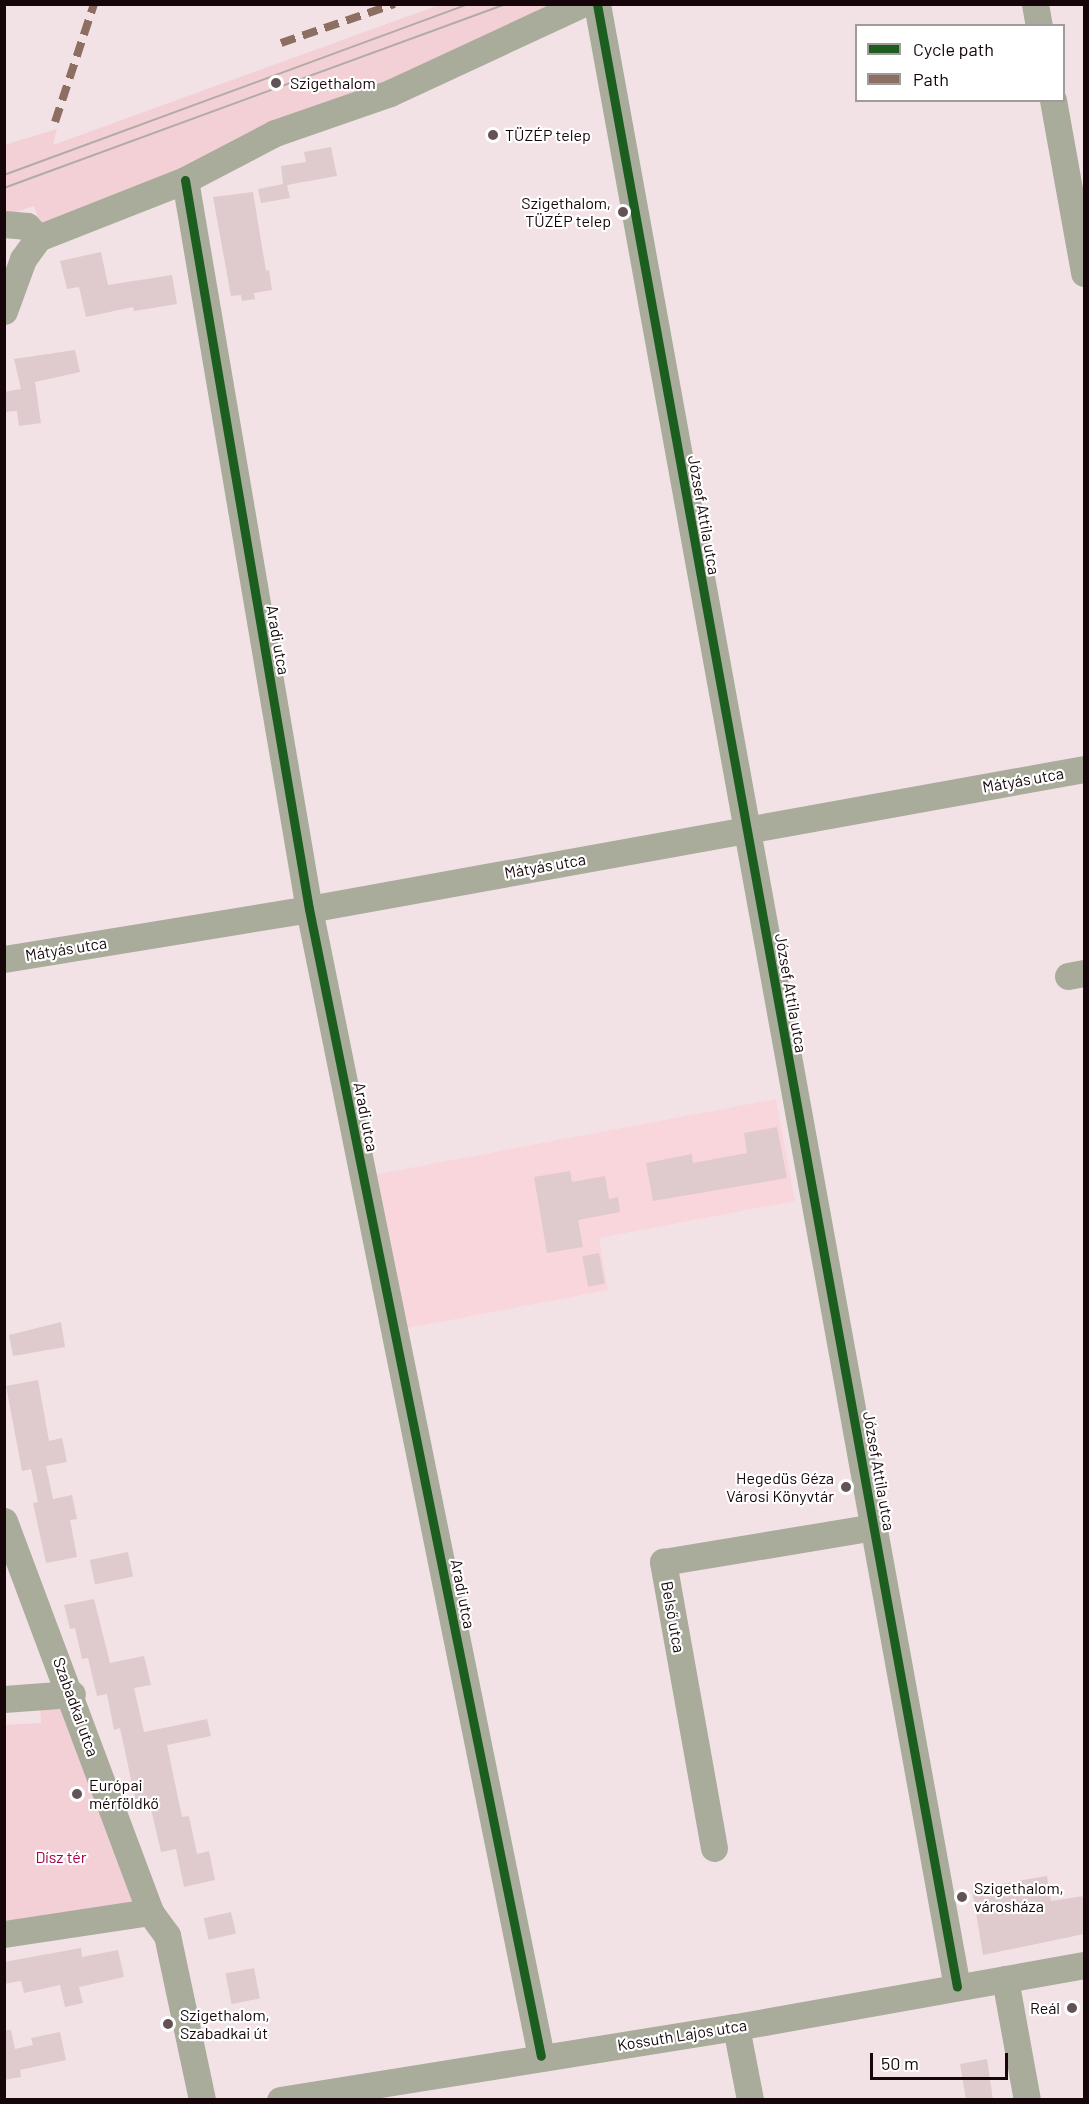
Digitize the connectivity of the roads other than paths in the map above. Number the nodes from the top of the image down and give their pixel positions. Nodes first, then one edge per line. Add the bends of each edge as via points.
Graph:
1 (582, 4) edge
2 (597, 4) edge
3 (1035, 4) edge
4 (1039, 24) edge
5 (1053, 102) edge
6 (184, 180) junction
7 (4, 224) edge
8 (38, 238) junction
9 (1084, 273) edge
10 (4, 311) edge
11 (1084, 769) edge
12 (745, 830) junction
13 (309, 909) junction
14 (4, 959) edge
15 (4, 1521) edge
16 (874, 1527) junction
17 (72, 1694) junction
18 (4, 1699) edge
19 (714, 1848) dead end
20 (150, 1912) junction
21 (4, 1934) edge
22 (1084, 1965) edge
23 (1005, 1979) junction
24 (957, 1987) junction
25 (736, 2027) junction
26 (542, 2056) junction
27 (202, 2100) edge
28 (280, 2100) edge
29 (750, 2100) edge
30 (1026, 2100) edge

1 - 6 street via 390,93 275,133
2 - 12 street, József Attila utca
3 - 4 street
5 - 9 street
6 - 8 street
6 - 13 street, Aradi utca
7 - 8 street via 27,226
8 - 10 street via 23,259
11 - 12 street, Mátyás utca
12 - 13 street, Mátyás utca
12 - 16 street, József Attila utca
13 - 14 street, Mátyás utca
13 - 26 street, Aradi utca
15 - 17 street, Szabadkai utca
16 - 19 street, Belső utca via 663,1562
16 - 24 street, József Attila utca
17 - 18 street
17 - 20 street, Szabadkai utca
20 - 21 street
20 - 27 street, Szabadkai utca via 167,1935
22 - 23 street, Kossuth Lajos utca
23 - 24 street, Kossuth Lajos utca
23 - 30 street
24 - 25 street, Kossuth Lajos utca
25 - 26 street, Kossuth Lajos utca
25 - 29 street
26 - 28 street, Kossuth Lajos utca

